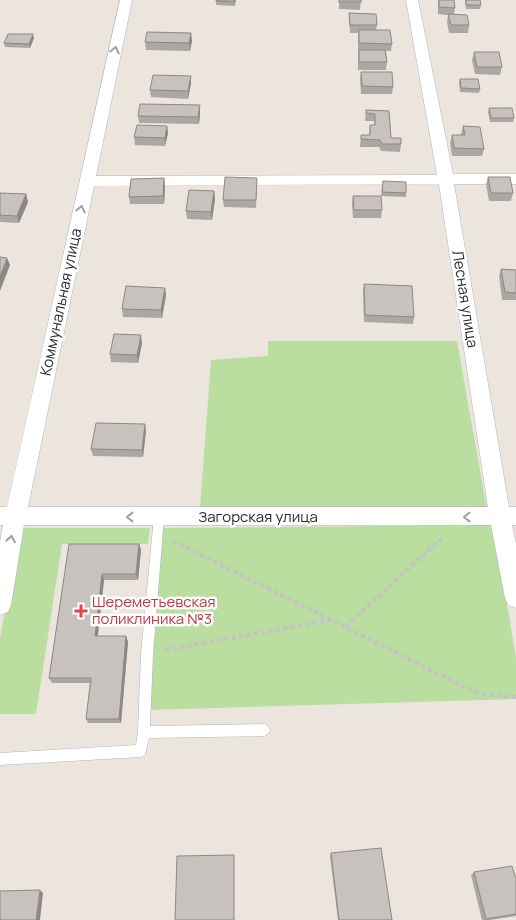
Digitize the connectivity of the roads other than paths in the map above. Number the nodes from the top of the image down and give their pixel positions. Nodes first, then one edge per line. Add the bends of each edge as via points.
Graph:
1 (126, 0) edge
2 (412, 0) edge
3 (446, 180) junction
4 (516, 180) edge
5 (87, 181) junction
6 (508, 516) edge
7 (8, 517) edge
8 (158, 525) junction
9 (516, 598) edge
10 (0, 605) edge
11 (264, 730) dead end
12 (144, 732) junction
13 (0, 759) edge

5 -> 1 street, Коммунальная улица
2 - 3 street, Лесная улица
3 - 4 street
3 - 5 street
3 - 6 street, Лесная улица
7 -> 5 street, Коммунальная улица
6 -> 8 street, Загорская улица
6 - 9 street, Лесная улица
8 -> 7 street, Загорская улица
10 -> 7 street, Коммунальная улица
8 - 12 lane
11 - 12 lane
12 - 13 lane via 141,751

